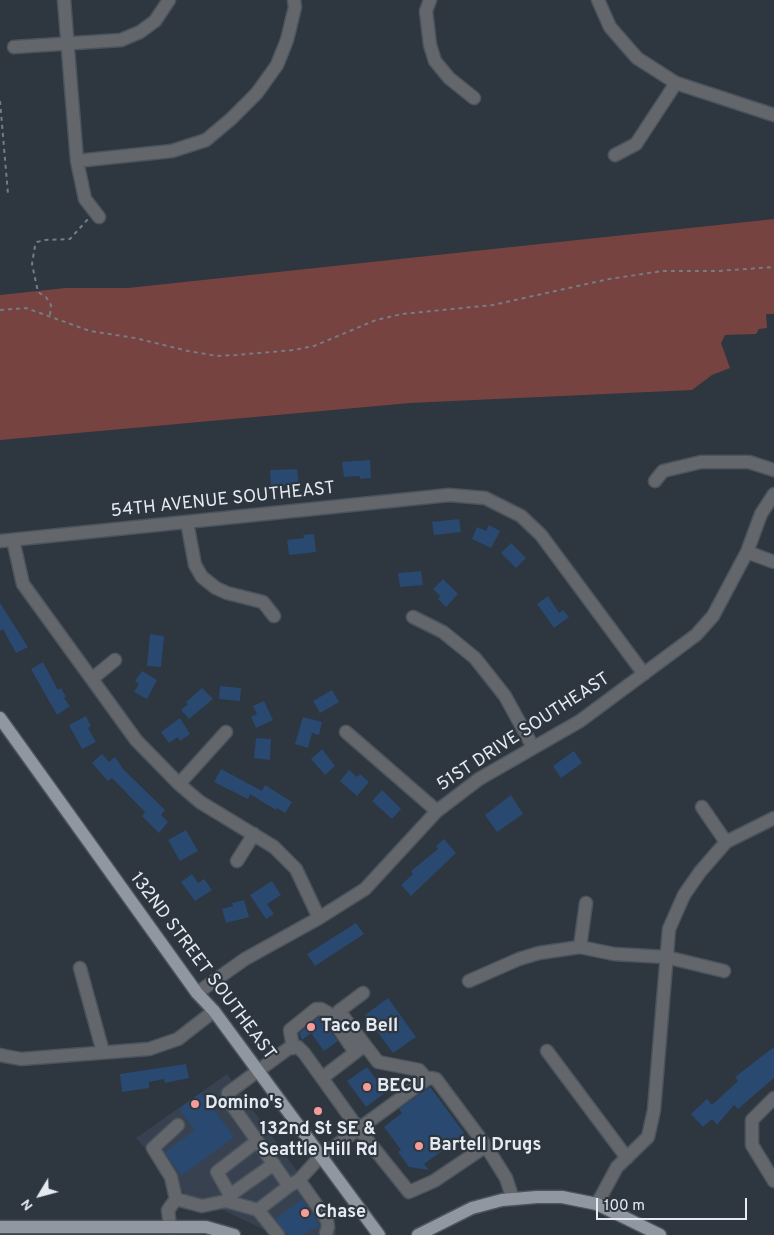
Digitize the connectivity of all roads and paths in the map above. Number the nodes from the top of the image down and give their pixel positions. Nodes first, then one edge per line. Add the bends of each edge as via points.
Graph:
1 (64, 0) edge
2 (169, 0) edge
3 (294, 0) edge
4 (430, 0) edge
5 (598, 0) edge
6 (67, 43) junction
7 (14, 47) dead end
8 (676, 83) junction
9 (474, 98) dead end
10 (0, 102) edge
11 (774, 115) edge
12 (615, 155) dead end
13 (77, 161) junction
14 (8, 194) dead end
15 (96, 213) joint
16 (774, 267) edge
17 (0, 310) edge
18 (50, 315) junction
19 (774, 470) edge
20 (655, 481) dead end
21 (774, 494) edge
22 (187, 522) junction
23 (13, 540) junction
24 (0, 541) edge
25 (747, 552) junction
26 (774, 562) edge
27 (274, 616) dead end
28 (413, 617) dead end
29 (115, 660) dead end
30 (644, 674) junction
31 (93, 678) junction
32 (0, 718) edge
33 (226, 732) dead end
34 (346, 732) dead end
35 (533, 747) junction
36 (179, 784) junction
37 (702, 807) dead end
38 (437, 811) junction
39 (774, 818) edge
40 (254, 834) junction
41 (726, 842) junction
42 (237, 861) dead end
43 (586, 902) dead end
44 (319, 918) junction
45 (580, 947) junction
46 (666, 958) junction
47 (80, 968) dead end
48 (724, 971) dead end
49 (469, 981) dead end
50 (363, 992) dead end
51 (197, 993) junction
52 (214, 1011) junction
53 (293, 1048) junction
54 (360, 1048) junction
55 (547, 1051) dead end
56 (102, 1052) junction
57 (0, 1054) edge
58 (258, 1071) junction
59 (322, 1078) junction
60 (428, 1079) junction
61 (774, 1098) edge
62 (178, 1125) dead end
63 (360, 1130) junction
64 (257, 1141) junction
65 (486, 1146) junction
66 (320, 1158) junction
67 (627, 1158) junction
68 (274, 1164) junction
69 (774, 1182) edge
70 (294, 1183) junction
71 (228, 1198) junction
72 (176, 1199) junction
73 (513, 1199) junction
74 (597, 1204) junction
75 (258, 1210) junction
76 (170, 1227) junction
77 (3, 1230) edge
78 (93, 1231) edge
79 (326, 1233) dead end
80 (234, 1235) edge
81 (278, 1235) edge
82 (379, 1235) edge
83 (418, 1235) edge
84 (660, 1235) edge

1 - 6 street
2 - 6 street via 155,21 140,32 121,40
3 - 13 street via 287,40 277,65 258,93 206,140 172,151
4 - 9 street via 426,11 435,61 449,78
5 - 8 street via 610,27 637,58
6 - 7 street
6 - 13 street
8 - 11 street
8 - 12 street via 636,144
10 - 14 path
13 - 15 street via 84,199
15 - 18 path via 70,239 45,240 35,246 32,264 38,292 51,305
16 - 18 path via 718,272 663,271 602,280 493,305 402,314 376,320 335,339 300,349 236,355 207,354 90,331
17 - 18 path via 26,308
19 - 20 street via 749,462 701,462 663,471
21 - 25 street, 51ST DRIVE SOUTHEAST via 761,514
22 - 23 street, 54TH AVENUE SOUTHEAST
22 - 27 street via 195,565 202,576 227,593 263,602
22 - 30 street, 54TH AVENUE SOUTHEAST via 449,495 485,498 521,516 541,535
23 - 24 street, 54TH AVENUE SOUTHEAST
23 - 31 street via 23,584
25 - 26 street
25 - 30 street, 51ST DRIVE SOUTHEAST via 713,616 696,635
28 - 35 street via 443,632 475,658 505,696
29 - 31 street
30 - 35 street, 51ST DRIVE SOUTHEAST via 580,721
31 - 36 street via 136,740
32 - 51 main road, 132ND STREET SOUTHEAST
33 - 36 street
34 - 38 street
35 - 38 street, 51ST DRIVE SOUTHEAST via 479,779
36 - 40 street via 200,802
37 - 41 street
38 - 44 street, 51ST DRIVE SOUTHEAST via 365,888
39 - 41 street
40 - 42 street
40 - 44 street via 274,847 296,870
41 - 46 street via 684,895 670,930
43 - 45 street
44 - 51 street, 51ST DRIVE SOUTHEAST via 246,959
45 - 46 street via 614,954
45 - 49 street via 518,958
46 - 48 street
46 - 67 street via 654,1110 648,1137
47 - 56 street
50 - 54 street via 340,1011
51 - 52 main road, 132ND STREET SOUTHEAST
52 - 56 street via 178,1039 149,1049
52 - 58 main road, 132ND STREET SOUTHEAST
53 - 54 street via 290,1030 316,1009 321,1009
53 - 58 street
53 - 59 street via 298,1047 304,1053
54 - 59 street
54 - 60 street via 378,1062 419,1070
55 - 67 street
56 - 57 street via 22,1059
58 - 64 street via 228,1093 229,1101
58 - 66 main road, 132ND STREET SOUTHEAST
59 - 63 street
60 - 63 street
60 - 65 street via 436,1079
61 - 69 street via 752,1120 752,1145
62 - 72 street via 153,1148 170,1177
63 - 65 street via 410,1192 434,1181
63 - 66 street
64 - 68 street
64 - 71 street via 217,1172
65 - 73 street via 506,1178
66 - 70 street
66 - 82 main road, 132ND STREET SOUTHEAST
67 - 74 street via 617,1167
68 - 70 street
68 - 71 street
70 - 75 street
70 - 79 street via 327,1220
71 - 72 street via 202,1206
71 - 75 street
72 - 76 street via 168,1210
73 - 74 main road via 562,1197
73 - 83 main road via 472,1208
74 - 84 main road
75 - 81 street
76 - 78 main road
76 - 80 main road via 206,1227
77 - 78 main road

